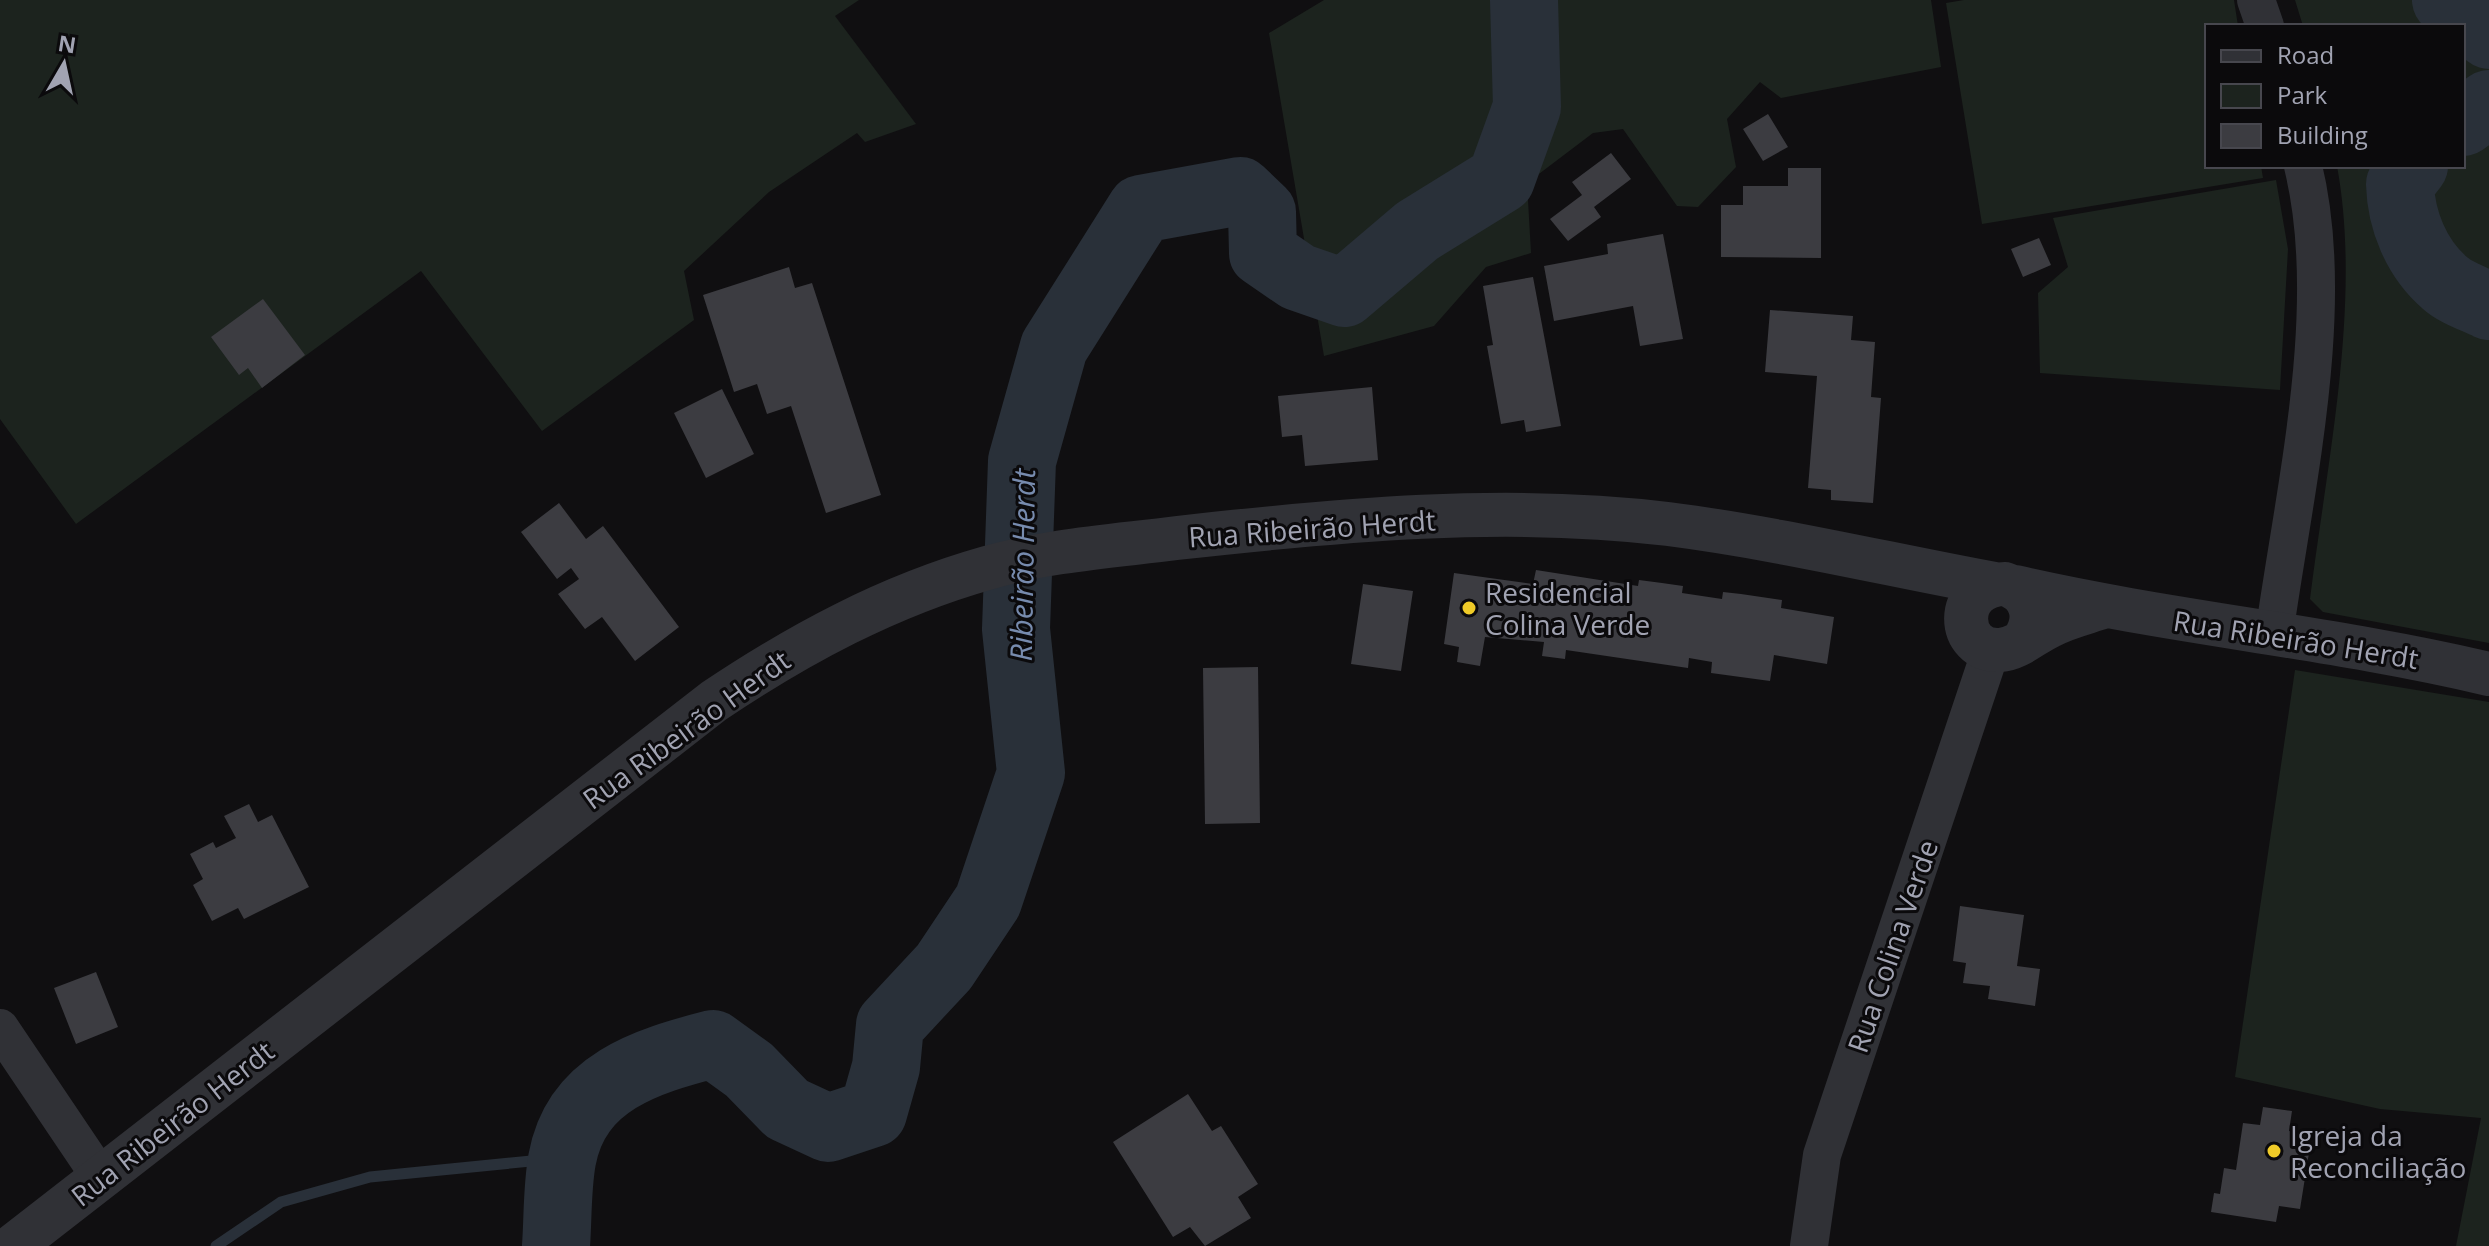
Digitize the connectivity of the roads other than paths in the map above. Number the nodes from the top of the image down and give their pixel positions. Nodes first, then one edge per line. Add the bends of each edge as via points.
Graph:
1 (2256, 0) edge
2 (2264, 24) edge
3 (2303, 168) edge
4 (1869, 561) junction
5 (2005, 586) junction
6 (2103, 607) junction
7 (2274, 635) junction
8 (1994, 641) junction
9 (2489, 674) edge
10 (0, 1028) edge
11 (101, 1178) junction
12 (13, 1246) edge
13 (1809, 1246) edge

1 - 2 street
3 - 7 street via 2315,241 2312,367
4 - 5 street, Rua Ribeirão Herdt
4 - 8 street, Rua Ribeirão Herdt via 1928,592
4 - 11 street, Rua Ribeirão Herdt via 1742,535 1581,517 1347,522 1047,555 987,567 830,629 727,692
5 - 6 street, Rua Ribeirão Herdt
5 - 8 street via 2029,602 2032,623
5 - 8 street via 1976,593 1969,601 1966,622
6 - 7 street, Rua Ribeirão Herdt
6 - 8 street, Rua Ribeirão Herdt
7 - 9 street, Rua Ribeirão Herdt
8 - 13 street, Rua Colina Verde via 1822,1155
10 - 11 street
11 - 12 street, Rua Ribeirão Herdt

